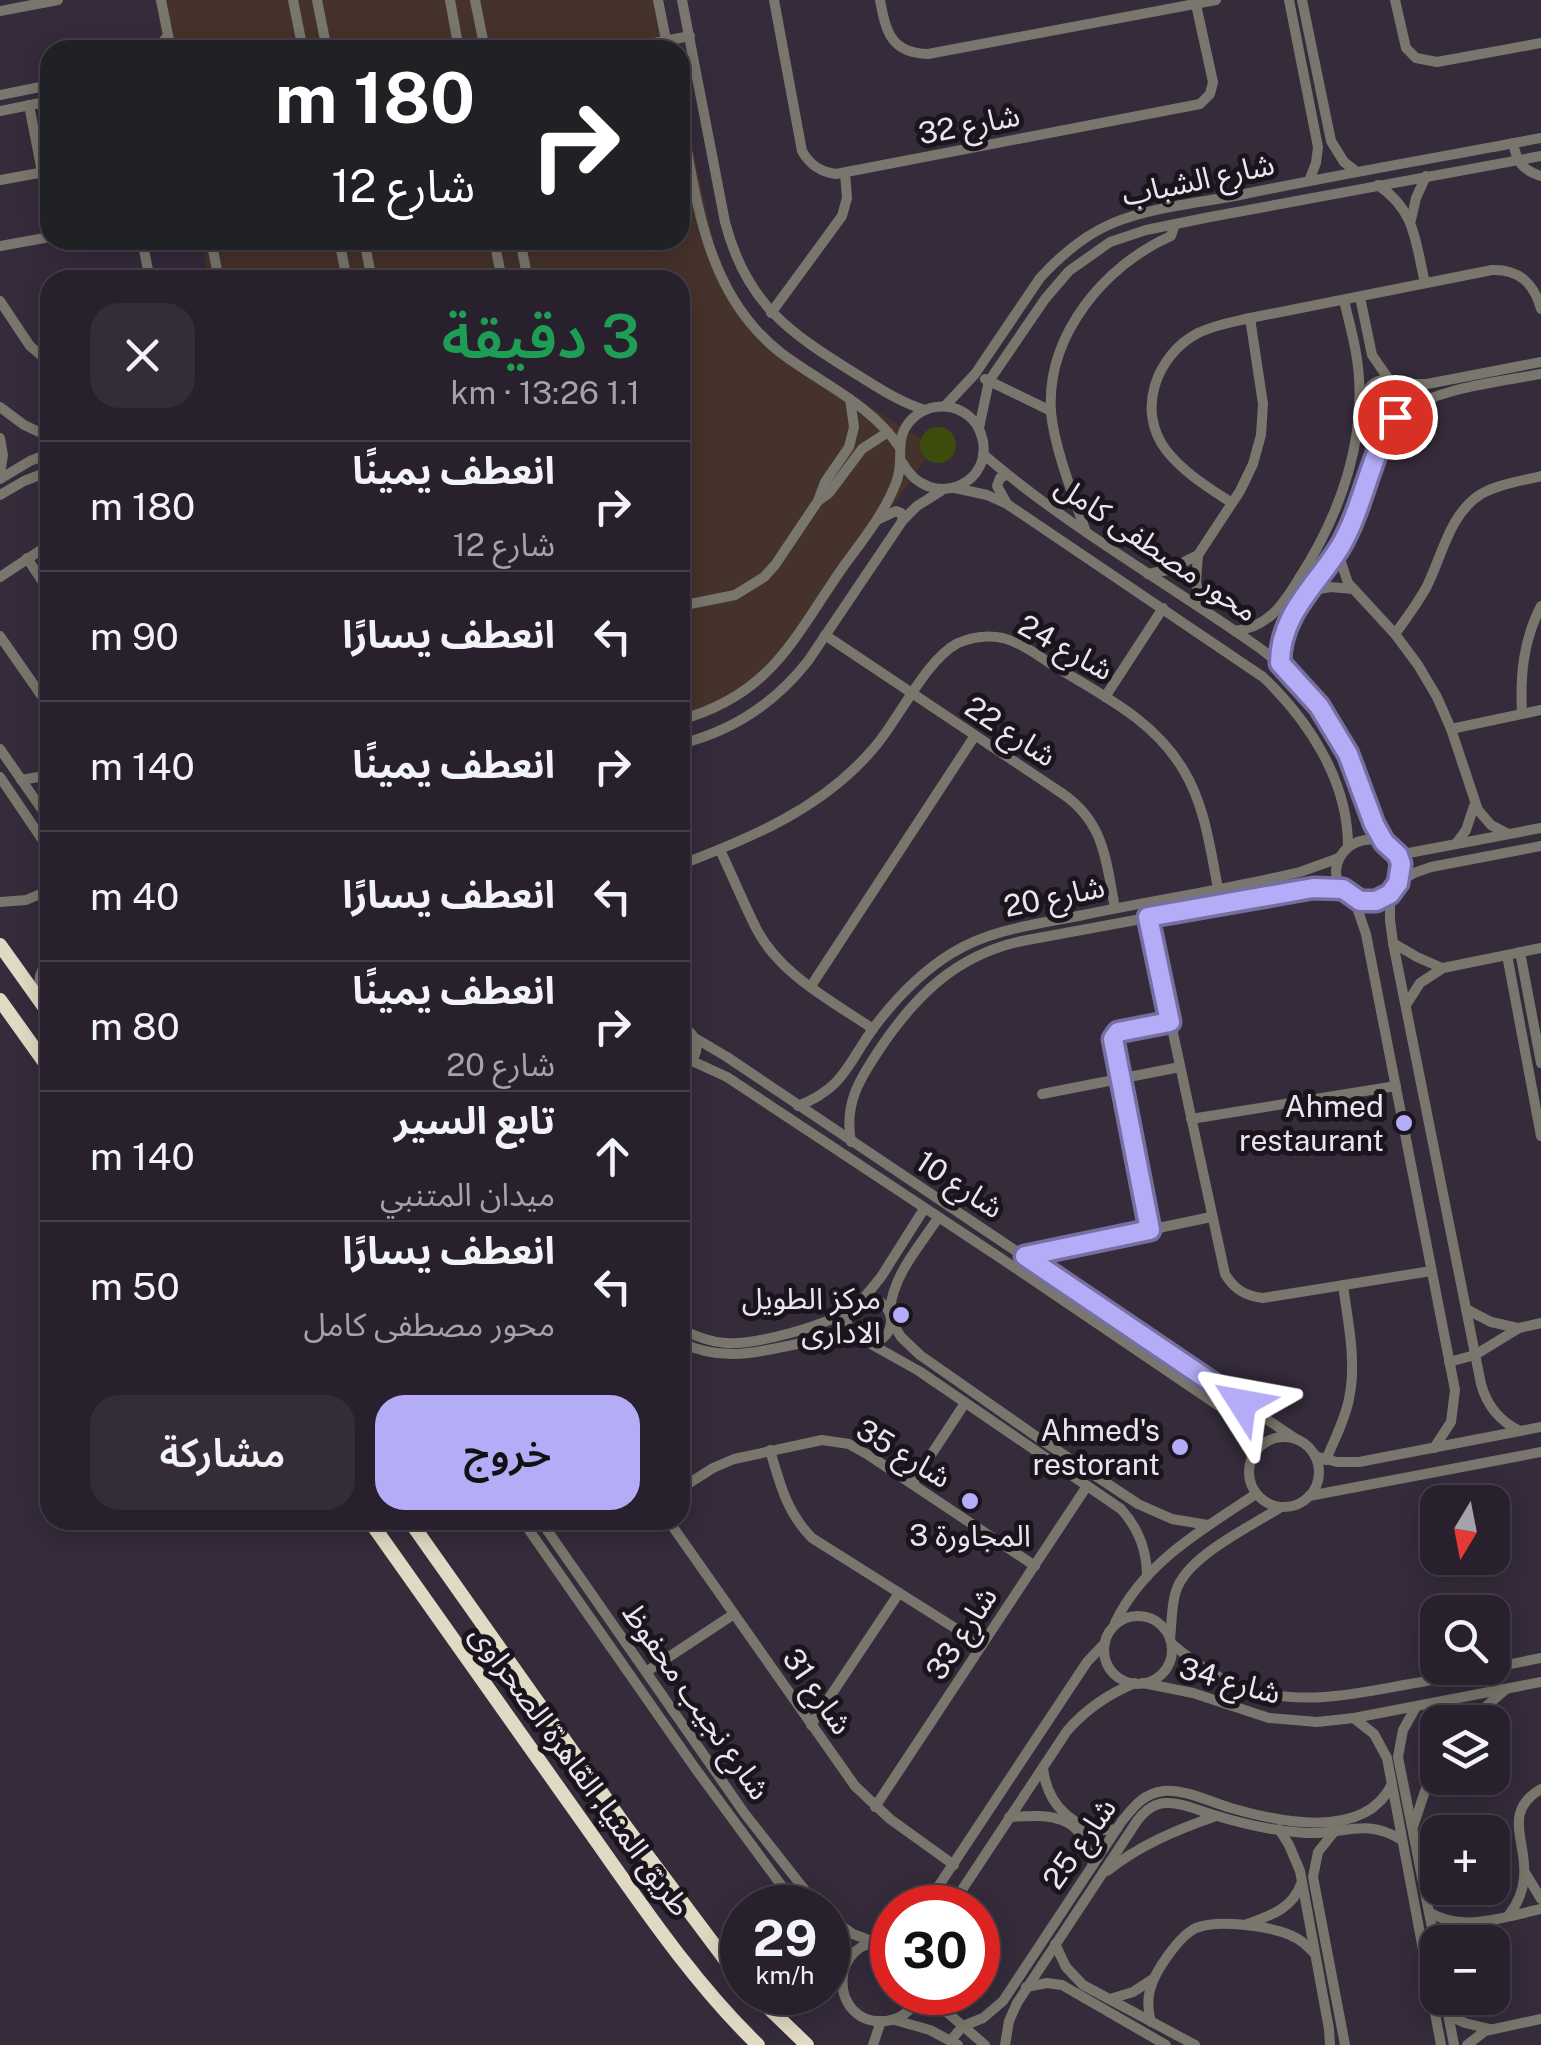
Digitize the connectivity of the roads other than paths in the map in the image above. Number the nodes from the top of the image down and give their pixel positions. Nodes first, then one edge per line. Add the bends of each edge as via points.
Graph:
1 (58, 0) edge
2 (161, 0) edge
3 (293, 0) edge
4 (317, 0) edge
5 (450, 0) edge
6 (475, 0) edge
7 (658, 0) edge
8 (682, 0) edge
9 (774, 0) edge
10 (880, 0) edge
11 (1216, 0) edge
12 (1289, 0) edge
13 (1302, 0) edge
14 (1396, 0) edge
15 (1195, 2) edge
16 (0, 12) edge
17 (168, 36) junction
18 (690, 36) junction
19 (164, 40) edge
20 (169, 40) edge
21 (300, 40) edge
22 (325, 40) edge
23 (458, 40) edge
24 (482, 40) edge
25 (666, 40) edge
26 (680, 40) edge
27 (1541, 43) edge
28 (694, 59) junction
29 (690, 60) edge
30 (40, 87) edge
31 (0, 95) edge
32 (40, 103) edge
33 (28, 105) junction
34 (0, 110) edge
35 (1327, 120) junction
36 (1314, 123) junction
37 (1541, 138) edge
38 (1513, 143) junction
39 (40, 149) edge
40 (1541, 156) edge
41 (1516, 160) junction
42 (690, 164) edge
43 (40, 172) edge
44 (1356, 172) junction
45 (845, 173) junction
46 (1426, 176) junction
47 (1541, 176) edge
48 (0, 180) edge
49 (1309, 181) junction
50 (1378, 185) junction
51 (1265, 190) junction
52 (1268, 206) junction
53 (1411, 221) junction
54 (1175, 224) junction
55 (40, 238) edge
56 (0, 246) edge
57 (1426, 283) junction
58 (1360, 297) junction
59 (1344, 300) junction
60 (0, 301) edge
61 (1541, 309) edge
62 (772, 312) junction
63 (1250, 318) junction
64 (40, 354) edge
65 (823, 354) junction
66 (1541, 362) edge
67 (811, 373) junction
68 (975, 374) junction
69 (1541, 374) edge
70 (989, 381) junction
71 (1393, 382) junction
72 (1362, 392) junction
73 (850, 400) junction
74 (945, 406) junction
75 (0, 408) edge
76 (924, 410) junction
77 (1051, 411) junction
78 (1370, 412) junction
79 (1398, 415) junction
80 (979, 428) junction
81 (1356, 431) junction
82 (888, 432) junction
83 (40, 433) edge
84 (0, 438) edge
85 (900, 448) junction
86 (983, 454) junction
87 (40, 457) edge
88 (902, 462) junction
89 (40, 474) edge
90 (1006, 474) junction
91 (1541, 476) edge
92 (0, 477) edge
93 (949, 489) junction
94 (0, 495) edge
95 (818, 501) junction
96 (1007, 504) junction
97 (1232, 504) junction
98 (875, 520) junction
99 (902, 520) junction
100 (1087, 532) junction
101 (1340, 546) junction
102 (40, 550) edge
103 (1198, 555) junction
104 (26, 558) junction
105 (1147, 574) junction
106 (0, 577) edge
107 (40, 578) edge
108 (1352, 589) junction
109 (1310, 591) junction
110 (690, 604) edge
111 (1541, 606) edge
112 (1200, 607) junction
113 (1163, 608) junction
114 (1278, 610) junction
115 (1289, 618) junction
116 (1235, 631) junction
117 (1395, 634) junction
118 (825, 635) junction
119 (0, 636) edge
120 (1261, 649) junction
121 (1280, 663) junction
122 (1249, 666) junction
123 (40, 694) edge
124 (912, 695) junction
125 (1106, 697) junction
126 (1541, 710) edge
127 (1522, 714) junction
128 (690, 717) edge
129 (1451, 730) junction
130 (974, 736) junction
131 (690, 742) edge
132 (0, 750) edge
133 (0, 776) edge
134 (40, 777) edge
135 (21, 780) junction
136 (1474, 805) junction
137 (40, 807) edge
138 (40, 824) edge
139 (35, 827) junction
140 (1541, 828) edge
141 (1508, 834) junction
142 (40, 835) edge
143 (1384, 842) junction
144 (1455, 844) junction
145 (1348, 846) junction
146 (1541, 846) edge
147 (720, 850) junction
148 (1398, 855) junction
149 (1339, 858) junction
150 (690, 861) edge
151 (1398, 883) junction
152 (1218, 888) junction
153 (1343, 889) junction
154 (40, 894) edge
155 (1390, 894) junction
156 (1353, 898) junction
157 (0, 902) edge
158 (1115, 908) junction
159 (1148, 917) junction
160 (1058, 920) junction
161 (1060, 934) junction
162 (1393, 943) junction
163 (0, 945) edge
164 (1541, 948) edge
165 (1520, 952) junction
166 (1506, 955) junction
167 (1443, 968) junction
168 (40, 976) edge
169 (811, 986) junction
170 (38, 998) junction
171 (0, 1000) edge
172 (40, 1001) edge
173 (1406, 1006) junction
174 (1170, 1022) junction
175 (873, 1028) junction
176 (690, 1032) edge
177 (690, 1035) edge
178 (1539, 1046) edge
179 (40, 1056) edge
180 (692, 1061) joint
181 (1541, 1063) edge
182 (1180, 1068) junction
183 (744, 1069) junction
184 (1120, 1079) junction
185 (734, 1082) junction
186 (837, 1082) junction
187 (1396, 1086) junction
188 (853, 1093) junction
189 (1042, 1094) dead end
190 (798, 1106) junction
191 (1191, 1119) junction
192 (1541, 1136) edge
193 (851, 1142) junction
194 (1435, 1154) junction
195 (1410, 1158) junction
196 (924, 1209) junction
197 (1212, 1217) junction
198 (938, 1218) junction
199 (1150, 1230) junction
200 (1011, 1246) junction
201 (1025, 1256) junction
202 (1002, 1259) junction
203 (1431, 1271) junction
204 (1343, 1286) junction
205 (862, 1300) junction
206 (1466, 1309) junction
207 (850, 1310) junction
208 (891, 1317) junction
209 (1541, 1323) edge
210 (806, 1328) junction
211 (1519, 1328) junction
212 (690, 1335) edge
213 (690, 1340) edge
214 (864, 1342) junction
215 (810, 1343) junction
216 (920, 1355) junction
217 (1475, 1355) junction
218 (1450, 1362) junction
219 (912, 1366) junction
220 (965, 1402) junction
221 (1541, 1426) edge
222 (1520, 1430) junction
223 (1296, 1439) junction
224 (1434, 1448) junction
225 (770, 1450) junction
226 (1254, 1452) junction
227 (1541, 1452) edge
228 (1320, 1458) junction
229 (690, 1484) edge
230 (912, 1484) junction
231 (1088, 1486) junction
232 (1256, 1494) junction
233 (1309, 1496) junction
234 (1138, 1504) junction
235 (1281, 1507) junction
236 (1128, 1516) junction
237 (1208, 1525) junction
238 (377, 1530) edge
239 (416, 1530) edge
240 (529, 1530) edge
241 (547, 1530) edge
242 (675, 1530) edge
243 (1034, 1566) junction
244 (1147, 1577) junction
245 (899, 1594) junction
246 (734, 1614) junction
247 (1114, 1626) junction
248 (1105, 1642) junction
249 (1171, 1642) junction
250 (982, 1645) junction
251 (1541, 1658) edge
252 (646, 1672) junction
253 (1541, 1682) edge
254 (1139, 1683) junction
255 (1507, 1688) junction
256 (1488, 1705) edge
257 (1417, 1707) junction
258 (1354, 1718) junction
259 (812, 1725) junction
260 (1043, 1766) junction
261 (1394, 1767) junction
262 (1392, 1784) junction
263 (1541, 1788) edge
264 (1424, 1795) edge
265 (1191, 1801) junction
266 (876, 1807) junction
267 (1217, 1816) junction
268 (1009, 1817) junction
269 (1071, 1822) junction
270 (1347, 1824) junction
271 (1413, 1828) junction
272 (1117, 1829) junction
273 (1279, 1829) junction
274 (1334, 1832) junction
275 (1402, 1840) junction
276 (954, 1865) junction
277 (1093, 1865) junction
278 (1525, 1873) junction
279 (1099, 1878) junction
280 (1307, 1879) junction
281 (781, 1885) edge
282 (801, 1885) edge
283 (940, 1885) edge
284 (965, 1885) edge
285 (1541, 1899) edge
286 (1541, 1909) edge
287 (1429, 1912) junction
288 (1510, 1916) junction
289 (1468, 1924) joint
290 (1420, 1925) edge
291 (1431, 1925) edge
292 (1244, 1926) junction
293 (1055, 1944) junction
294 (870, 1948) edge
295 (720, 1953) edge
296 (1315, 1954) junction
297 (850, 1961) edge
298 (1154, 1978) junction
299 (1021, 1985) junction
300 (1080, 1989) junction
301 (1109, 1999) junction
302 (850, 2003) edge
303 (776, 2015) edge
304 (897, 2015) edge
305 (953, 2015) edge
306 (1438, 2015) edge
307 (1448, 2016) joint
308 (1541, 2019) edge
309 (888, 2020) junction
310 (1151, 2022) junction
311 (963, 2026) junction
312 (1342, 2026) junction
313 (1329, 2029) junction
314 (1491, 2029) junction
315 (954, 2043) edge
316 (758, 2045) edge
317 (807, 2045) edge
318 (873, 2045) edge
319 (985, 2045) edge
320 (1005, 2045) edge
321 (1166, 2045) edge
322 (1194, 2045) edge
323 (1330, 2045) edge
324 (1345, 2045) edge
325 (1442, 2045) edge
326 (1454, 2045) edge
327 (1467, 2045) edge

1 - 16 street
2 - 17 street
3 - 21 street
4 - 22 street
5 - 23 street
6 - 24 street
7 - 25 street
8 - 18 street
9 - 45 street via 802,151 819,170
10 - 15 street via 890,36 911,52 928,54
11 - 15 street
12 - 36 street
13 - 35 street
14 - 27 street via 1406,48 1423,61
15 - 45 street, شارع 32 via 1213,82 1200,104
17 - 19 street
17 - 20 street
18 - 26 street
18 - 28 street
28 - 29 street
28 - 62 street via 729,238
30 - 31 street
32 - 33 street
33 - 34 street
33 - 39 street
35 - 36 street
35 - 44 street via 1334,148
36 - 49 street via 1318,155
37 - 38 street, شارع الشباب
38 - 41 street
38 - 44 street, شارع الشباب
40 - 41 street, شارع الشباب
41 - 46 street, شارع الشباب
41 - 47 street
42 - 67 street via 703,230 725,288 759,333
43 - 48 street
44 - 49 street, شارع الشباب
45 - 62 street via 842,216
46 - 50 street, شارع الشباب
46 - 53 street
49 - 51 street, شارع الشباب
50 - 52 street, شارع الشباب
50 - 53 street
51 - 52 street
51 - 68 street, شارع الشباب via 1128,218 1086,237 1040,278
52 - 54 street, شارع الشباب
53 - 57 street
54 - 70 street, شارع الشباب via 1110,242 1069,271
54 - 77 street via 1172,236 1112,273 1078,318 1057,362
55 - 56 street
57 - 58 street
57 - 61 street via 1508,270 1529,283
58 - 59 street
58 - 71 street via 1372,355
59 - 63 street
59 - 72 street
60 - 64 street
62 - 65 street
63 - 97 street via 1263,420 1254,464
63 - 97 street via 1186,340 1166,362 1152,396 1152,419 1166,450
65 - 67 street
65 - 76 street
66 - 71 street via 1427,384
67 - 73 street
68 - 70 street
68 - 74 street, شارع الشباب
69 - 79 street via 1446,392
70 - 77 street
70 - 80 street, شارع الشباب
71 - 72 street
71 - 79 street via 1405,398
72 - 78 street
72 - 81 street
73 - 82 street
73 - 95 street via 853,437
74 - 76 street
74 - 80 street
75 - 83 street
76 - 85 street via 908,423
77 - 100 street
78 - 79 street via 1379,419
78 - 81 street
79 - 101 street via 1378,447
80 - 86 street
81 - 114 street via 1337,508
82 - 85 street
82 - 95 street via 862,449
84 - 92 street
85 - 88 street
86 - 90 street, محور مصطفى كامل
86 - 93 street via 972,477
87 - 92 street
88 - 93 street via 914,480
88 - 98 street
89 - 94 street
90 - 96 street via 998,486
90 - 100 street, محور مصطفى كامل
91 - 117 street via 1496,487 1467,505
93 - 96 street, محور مصطفى كامل
93 - 99 street
95 - 110 street via 764,577 736,594
96 - 113 street, محور مصطفى كامل
97 - 103 street
98 - 99 street via 896,511
98 - 128 street via 783,656 732,698
99 - 118 street
100 - 105 street, محور مصطفى كامل
101 - 108 street
101 - 109 street
102 - 104 street
103 - 105 street
103 - 112 street
104 - 106 street
104 - 107 street
105 - 112 street, محور مصطفى كامل
108 - 109 street
108 - 117 street
109 - 115 street
111 - 127 street via 1522,662
112 - 116 street, محور مصطفى كامل
113 - 122 street, محور مصطفى كامل
113 - 125 street
114 - 115 street
114 - 116 street via 1259,625
115 - 121 street
116 - 120 street, محور مصطفى كامل
117 - 129 street via 1428,680
118 - 124 street, شارع 22
118 - 131 street via 790,682 755,712
119 - 123 street
120 - 121 street, محور مصطفى كامل
120 - 122 street
121 - 143 street, محور مصطفى كامل via 1338,736
122 - 145 street, محور مصطفى كامل via 1285,699 1318,745 1344,810
124 - 125 street, شارع 24 via 945,652 988,636 1017,643
124 - 130 street, شارع 22
124 - 147 street, شارع 24 via 874,748 830,791 776,826
125 - 152 street, شارع 24 via 1156,733 1188,776
126 - 127 street
127 - 129 street
129 - 136 street
130 - 158 street, شارع 22 via 1090,818
130 - 169 street
132 - 135 street
133 - 139 street
134 - 135 street
135 - 137 street
136 - 141 street
136 - 144 street
138 - 139 street
139 - 142 street
140 - 141 street
141 - 144 street
143 - 145 street via 1366,838
143 - 148 street
144 - 148 street
145 - 149 street
146 - 151 street via 1431,867
147 - 150 street, شارع 24
147 - 169 street via 756,930
148 - 151 street
149 - 152 street, شارع 20
149 - 153 street
151 - 155 street
152 - 158 street, شارع 20
153 - 156 street
153 - 159 street, شارع 20 via 1304,889
154 - 157 street
155 - 156 street via 1376,901
155 - 162 street
156 - 187 street
158 - 160 street, شارع 20
159 - 161 street, شارع 20
159 - 174 street
160 - 161 street
160 - 175 street, شارع 20 via 953,952 902,992
161 - 188 street, شارع 20 via 982,954 937,982 898,1021
162 - 167 street
162 - 173 street
163 - 170 highway
164 - 165 street
165 - 166 street
165 - 178 street
166 - 167 street
166 - 192 street
167 - 173 street via 1420,983
168 - 170 street
169 - 175 street
170 - 172 highway
171 - 179 highway
173 - 194 street
174 - 182 street
174 - 184 street via 1114,1035
175 - 186 street, شارع 20
176 - 183 street, شارع 10
177 - 180 street via 697,1050
178 - 181 street
180 - 185 street, شارع 10
182 - 184 street
182 - 191 street
183 - 185 street
183 - 190 street, شارع 10
184 - 189 street
184 - 199 street
185 - 196 street, شارع 10
186 - 188 street
186 - 190 street, شارع 20
187 - 191 street
187 - 195 street
188 - 193 street, شارع 20
190 - 193 street, شارع 10
191 - 197 street
193 - 200 street, شارع 10
194 - 195 street
194 - 206 street
195 - 203 street
196 - 198 street, شارع 10
196 - 205 street
197 - 199 street
197 - 204 street via 1225,1274 1242,1292 1263,1298
198 - 202 street, شارع 10
198 - 208 street via 900,1274
199 - 201 street
200 - 201 street, شارع 10
200 - 202 street
201 - 223 street, شارع 10
202 - 226 street, شارع 10 via 1222,1408
203 - 204 street
203 - 218 street
204 - 228 street via 1352,1385 1344,1416
205 - 207 street
205 - 208 street via 878,1300
206 - 211 street
206 - 217 street
207 - 210 street
207 - 214 street via 848,1327
208 - 214 street via 887,1334
208 - 216 street
209 - 211 street
210 - 212 street via 736,1344
210 - 215 street
211 - 217 street
213 - 215 street via 724,1355
214 - 215 street
214 - 219 street
216 - 219 street
216 - 234 street
217 - 218 street
217 - 222 street via 1488,1404
218 - 224 street via 1454,1412
219 - 220 street
220 - 230 street
220 - 231 street
221 - 222 street
222 - 224 street
223 - 226 street via 1273,1439
223 - 228 street
224 - 228 street via 1359,1462
225 - 229 street, شارع 35 via 723,1463
225 - 230 street, شارع 35 via 841,1441
225 - 245 street via 788,1506 803,1528
226 - 232 street via 1249,1478
227 - 233 street
228 - 233 street
230 - 243 street, شارع 35
231 - 236 street
231 - 243 street, شارع 33
232 - 235 street
232 - 237 street
233 - 235 street
234 - 236 street
234 - 237 street via 1172,1520
235 - 249 street, شارع 34 via 1185,1572 1174,1600
236 - 244 street via 1143,1544
237 - 244 street
238 - 316 highway, طريق المنيا, القاهرة الصحراوى via 681,1956
239 - 295 highway, طريق المنيا, القاهرة الصحراوى
240 - 281 street, شارع نجيب محفوظ
241 - 252 street, شارع نجيب محفوظ
242 - 246 street, شارع 31
243 - 250 street, شارع 33
244 - 247 street
245 - 250 street
245 - 259 street
246 - 252 street
246 - 259 street, شارع 31
247 - 248 street
247 - 249 street via 1146,1617
248 - 254 street via 1110,1670
248 - 276 street
249 - 251 street, شارع 34 via 1227,1682 1304,1699
249 - 254 street via 1165,1670
250 - 266 street, شارع 33
252 - 282 street, شارع نجيب محفوظ
253 - 255 street, شارع 34
254 - 258 street, شارع 34 via 1284,1721
254 - 260 street, شارع 34 via 1080,1717
255 - 256 street
255 - 257 street, شارع 34
257 - 258 street, شارع 34
257 - 261 street
258 - 261 street
259 - 266 street, شارع 31
260 - 268 street, شارع 34
260 - 269 street via 1052,1799
261 - 262 street
261 - 271 street
262 - 270 street, شارع 25 via 1383,1799
262 - 275 street
263 - 278 street via 1519,1817
264 - 271 street
265 - 267 street, شارع 25
265 - 270 street, شارع 25
265 - 272 street, شارع 25 via 1173,1791 1149,1795
265 - 279 street, شارع 25 via 1146,1811
266 - 276 street, شارع 31
267 - 273 street, شارع 25
267 - 279 street via 1148,1844
268 - 269 street
268 - 284 street, شارع 34
269 - 272 street
269 - 277 street
270 - 274 street, شارع 25
270 - 275 street, شارع 25
271 - 287 street
272 - 277 street, شارع 25
273 - 274 street, شارع 25
273 - 280 street
274 - 280 street
275 - 290 street
276 - 283 street
277 - 299 street, شارع 25
278 - 285 street
278 - 288 street
279 - 293 street, شارع 25
280 - 292 street via 1282,1910
280 - 296 street
280 - 312 street
286 - 288 street
287 - 289 street
287 - 291 street
288 - 289 street
292 - 296 street via 1294,1937
292 - 298 street via 1210,1924 1190,1932
293 - 299 street, شارع 25
293 - 300 street
294 - 297 street
296 - 313 street
298 - 301 street
298 - 310 street
299 - 300 street
299 - 311 street, شارع 25 via 998,2008
299 - 320 street, شارع 25
300 - 301 street
300 - 321 street
301 - 310 street
302 - 309 street via 867,2018
303 - 317 highway
304 - 309 street
305 - 311 street
306 - 325 street
307 - 314 street
307 - 326 street
308 - 314 street
309 - 315 street
309 - 318 street
310 - 322 street
311 - 315 street, شارع 25
311 - 319 street
312 - 313 street
312 - 324 street
313 - 323 street
314 - 327 street

